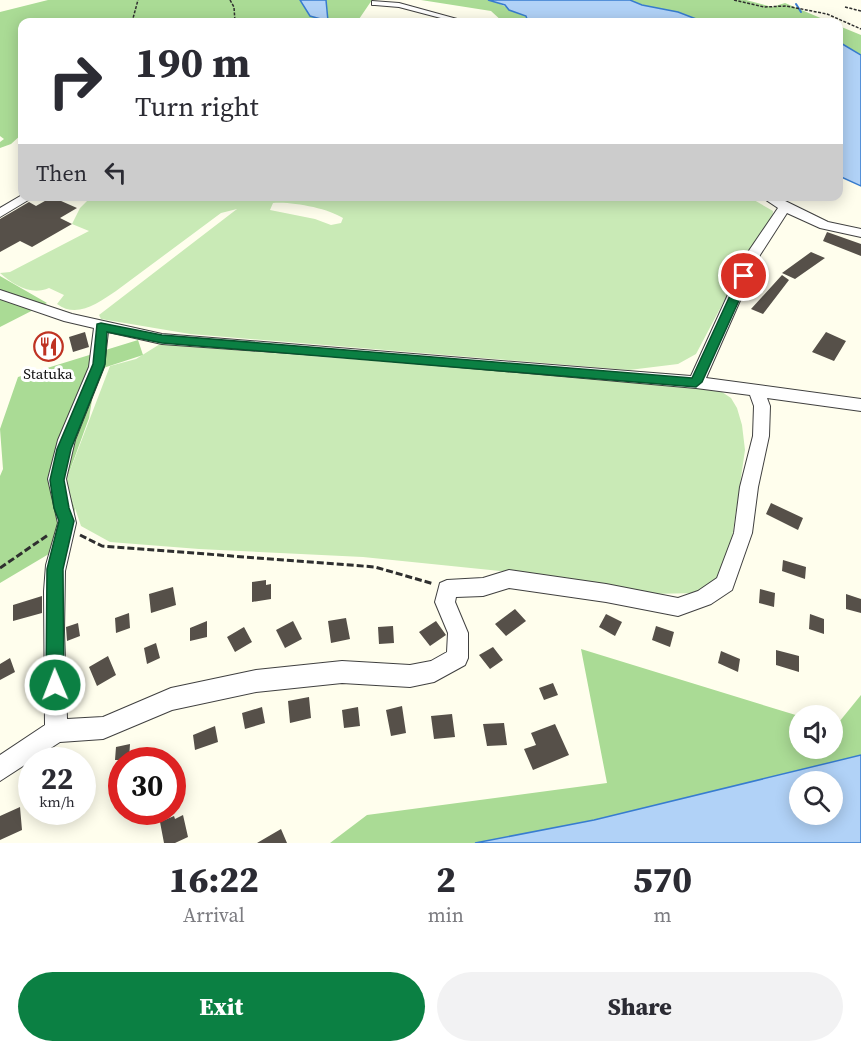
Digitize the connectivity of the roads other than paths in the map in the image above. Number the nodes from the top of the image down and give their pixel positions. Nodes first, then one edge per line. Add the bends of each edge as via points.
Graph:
1 (375, 3) dead end
2 (449, 18) edge
3 (20, 201) edge
4 (775, 201) edge
5 (785, 207) junction
6 (0, 213) edge
7 (861, 233) edge
8 (0, 294) edge
9 (101, 327) junction
10 (696, 382) junction
11 (756, 389) junction
12 (861, 405) edge
13 (56, 731) junction
14 (0, 769) edge

1 - 2 street
3 - 6 street
4 - 5 street
5 - 7 street via 824,225
5 - 10 street via 753,255
8 - 9 street
9 - 10 street via 162,339
9 - 13 street via 99,364 64,449 57,480 67,521 55,569
10 - 11 street
11 - 12 street
11 - 13 street via 762,406 760,436 743,533 725,584 704,598 678,607 509,579 483,587 447,589 445,602 458,633 457,658 434,671 410,676 342,672 256,681 171,699 103,728
13 - 14 street

